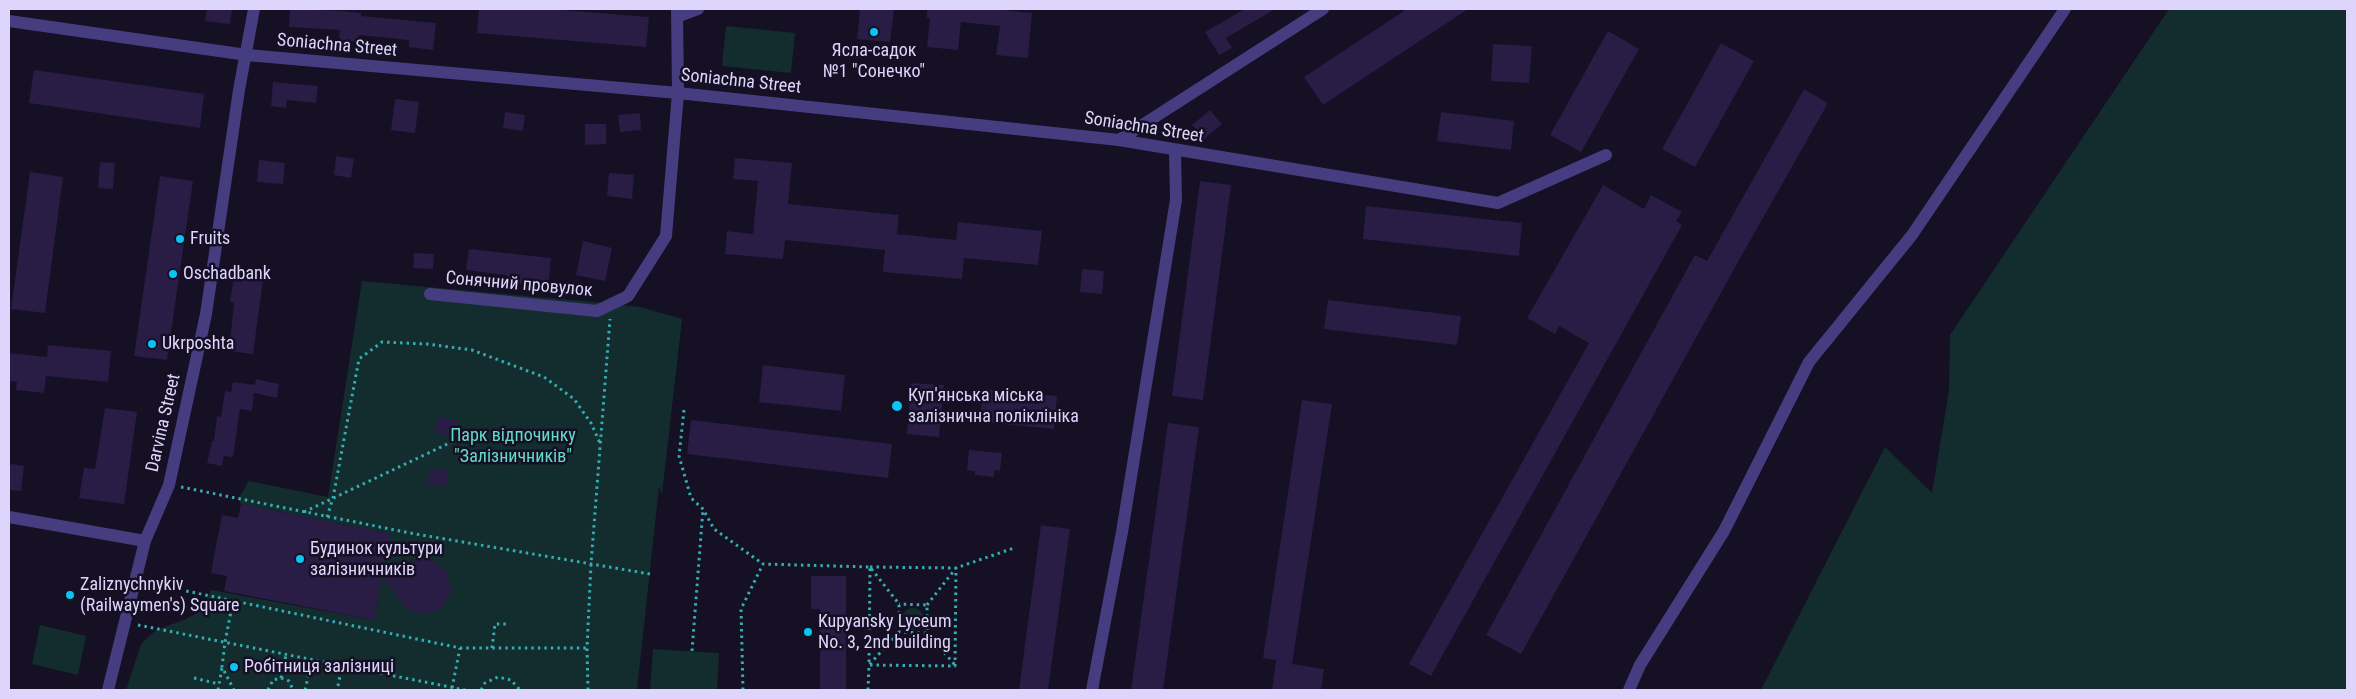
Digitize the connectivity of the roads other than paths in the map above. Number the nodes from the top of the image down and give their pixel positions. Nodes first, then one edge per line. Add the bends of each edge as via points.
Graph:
1 (254, 9) edge
2 (698, 9) edge
3 (1323, 9) edge
4 (2065, 9) edge
5 (677, 13) edge
6 (9, 21) edge
7 (247, 55) junction
8 (678, 93) junction
9 (1119, 140) junction
10 (1175, 150) junction
11 (1606, 155) dead end
12 (430, 294) dead end
13 (9, 517) edge
14 (145, 541) junction
15 (108, 690) edge
16 (1092, 690) edge
17 (1629, 690) edge

1 - 7 street, Darvina Street
2 - 5 street
3 - 9 street
4 - 17 street via 1912,235 1809,362 1724,531 1640,665
5 - 8 street, Сонячний провулок
6 - 7 street, Soniachna Street
7 - 8 street, Soniachna Street
7 - 14 street, Darvina Street via 206,314 168,485
8 - 9 street, Soniachna Street
8 - 12 street, Сонячний провулок via 666,236 628,296 597,311
9 - 10 street, Soniachna Street
10 - 11 street, Soniachna Street via 1498,203
10 - 16 street via 1174,210 1122,532
13 - 14 street
14 - 15 street, Darvina Street

